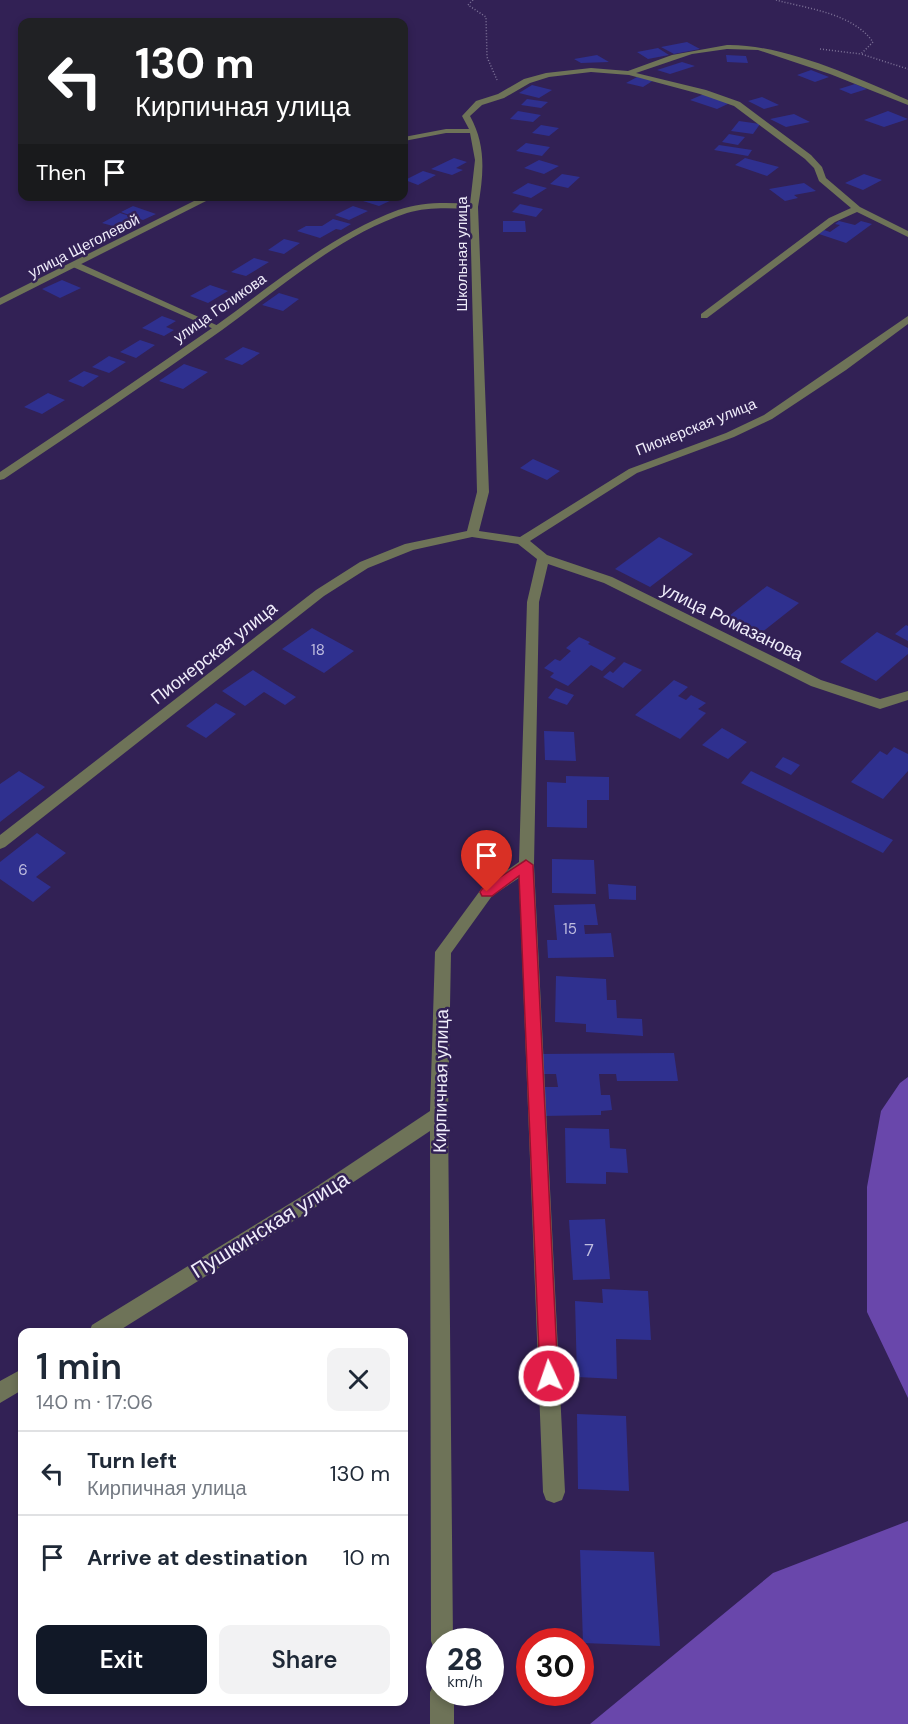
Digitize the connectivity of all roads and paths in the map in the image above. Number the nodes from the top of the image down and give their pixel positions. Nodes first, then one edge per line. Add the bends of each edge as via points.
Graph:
1 (473, 0) edge
2 (776, 0) edge
3 (908, 69) edge
4 (629, 74) junction
5 (518, 86) junction
6 (908, 103) edge
7 (475, 131) junction
8 (408, 138) edge
9 (202, 201) edge
10 (474, 207) junction
11 (857, 209) junction
12 (908, 234) edge
13 (76, 265) junction
14 (0, 302) edge
15 (704, 316) dead end
16 (908, 319) edge
17 (219, 328) junction
18 (0, 477) edge
19 (472, 533) junction
20 (522, 541) junction
21 (543, 558) junction
22 (908, 695) edge
23 (0, 843) edge
24 (526, 865) junction
25 (439, 1115) junction
26 (105, 1328) edge
27 (18, 1382) edge
28 (0, 1393) edge
29 (554, 1492) dead end
30 (442, 1628) edge
31 (442, 1706) edge
32 (442, 1724) edge

1 - 5 path via 468,5 486,17 487,65 498,81
2 - 3 path via 851,22 869,33 873,42 861,54
4 - 5 street, Школьная улица via 581,71 549,75
4 - 6 street, Школьная улица via 684,55 754,48 835,73
4 - 11 street via 737,104 808,157 818,167 822,179
5 - 7 street, Школьная улица via 479,103 466,116
7 - 8 street via 446,131
7 - 10 street, Школьная улица via 481,167
9 - 13 street, улица Щеголевой
10 - 17 street, улица Голикова via 435,205 403,212 356,233 316,257
10 - 19 street, Школьная улица via 483,492
11 - 12 street
11 - 15 street via 832,220
13 - 14 street, улица Щеголевой
13 - 17 lane
16 - 20 street, Пионерская улица via 768,417 633,471
17 - 18 street, улица Голикова
19 - 20 street
19 - 23 street, Пионерская улица via 409,546 364,565 320,593
20 - 21 street
21 - 22 street, улица Ромазанова via 608,580 816,683 880,704
21 - 24 street via 533,602
24 - 25 street, Кирпичная улица via 487,892 443,952
24 - 29 street
25 - 26 street, Пушкинская улица
25 - 30 street, Кирпичная улица
27 - 28 street
31 - 32 street

